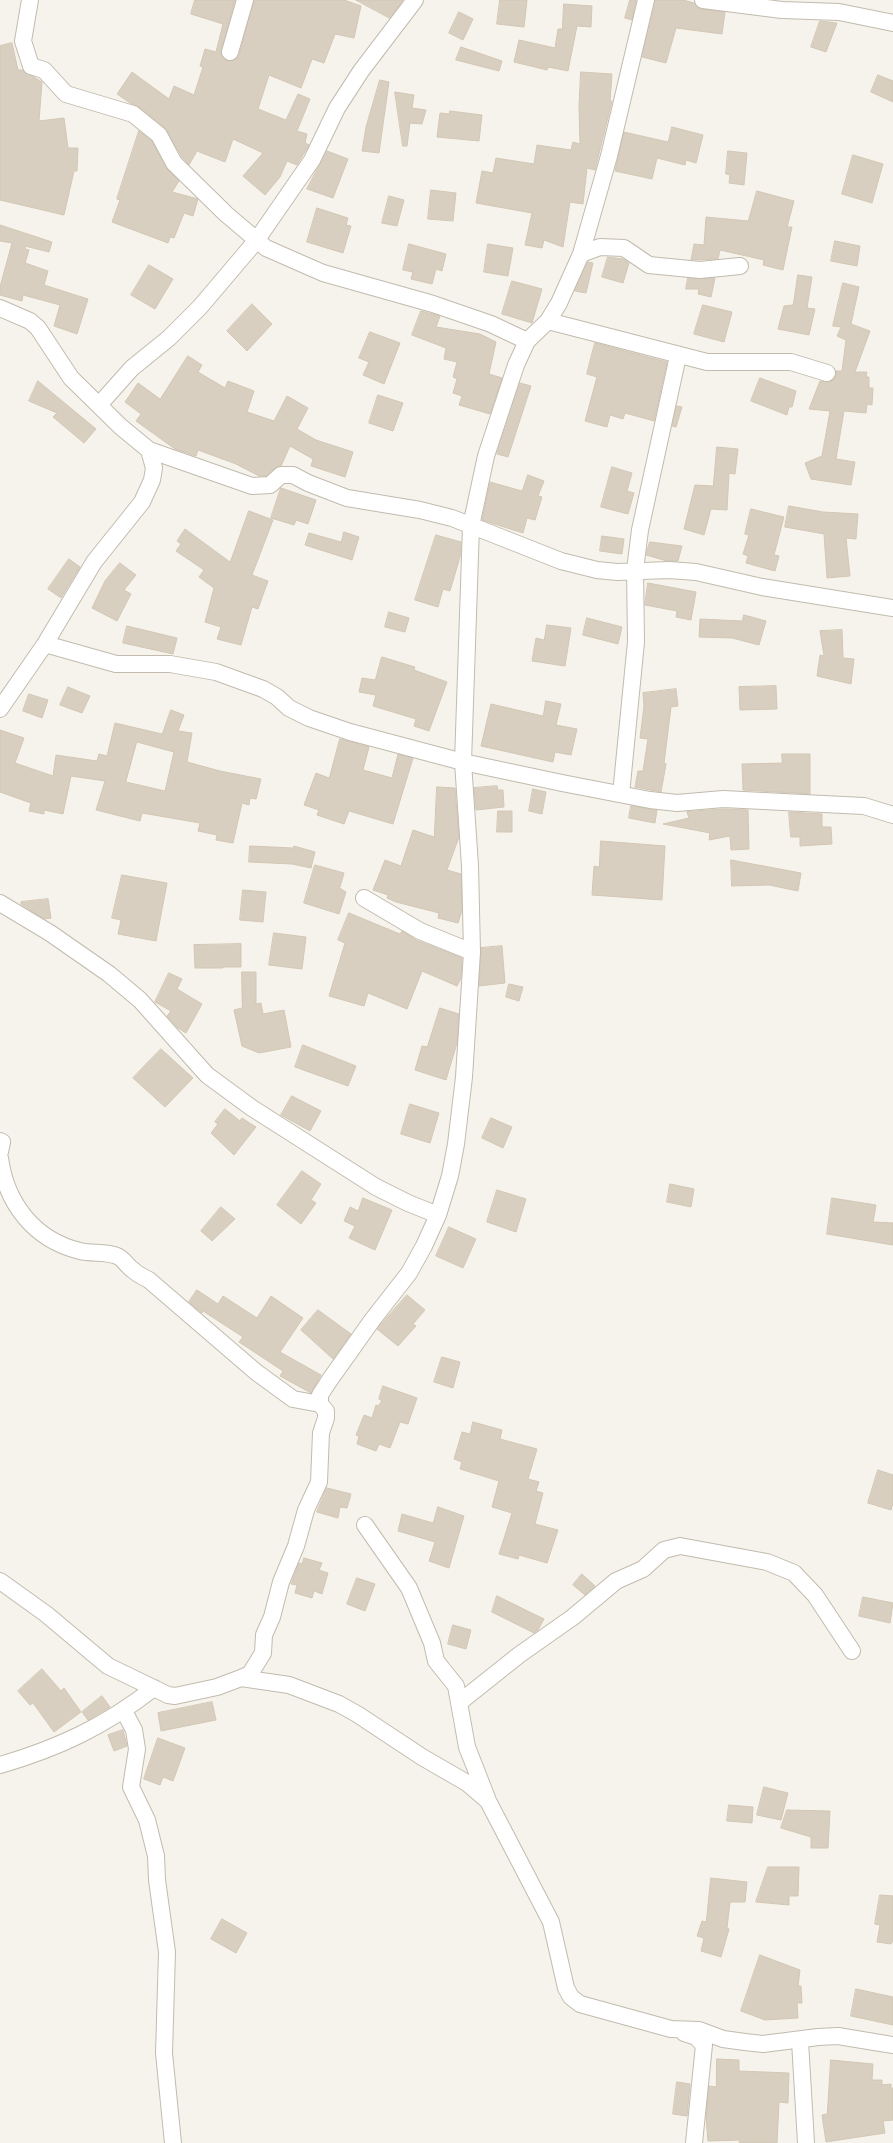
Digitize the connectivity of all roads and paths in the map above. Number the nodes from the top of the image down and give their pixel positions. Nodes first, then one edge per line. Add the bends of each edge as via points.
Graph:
1 (30, 0) edge
2 (246, 0) edge
3 (415, 0) edge
4 (646, 0) edge
5 (704, 0) edge
6 (893, 23) edge
7 (230, 52) dead end
8 (256, 241) junction
9 (581, 254) junction
10 (740, 266) dead end
11 (0, 308) edge
12 (548, 321) junction
13 (527, 341) junction
14 (678, 356) junction
15 (827, 373) dead end
16 (98, 405) junction
17 (149, 450) junction
18 (471, 526) junction
19 (635, 570) junction
20 (893, 608) edge
21 (45, 644) junction
22 (0, 709) edge
23 (463, 762) junction
24 (621, 794) junction
25 (893, 815) edge
26 (364, 898) dead end
27 (0, 903) edge
28 (472, 952) junction
29 (0, 1141) edge
30 (0, 1152) edge
31 (0, 1158) edge
32 (438, 1215) junction
33 (320, 1404) junction
34 (365, 1525) dead end
35 (0, 1581) edge
36 (852, 1651) dead end
37 (241, 1678) junction
38 (154, 1688) junction
39 (460, 1702) junction
40 (124, 1711) junction
41 (0, 1765) edge
42 (488, 1802) junction
43 (671, 2029) junction
44 (800, 2040) junction
45 (893, 2045) edge
46 (173, 2143) edge
47 (694, 2143) edge
48 (806, 2143) edge

1 - 8 street via 23,41 30,66 44,70 66,94 133,114 159,135 174,163
2 - 7 street
3 - 8 street via 361,71 337,108 312,160
4 - 9 street via 609,156
5 - 6 street via 775,9 839,12
8 - 13 street via 291,261 323,273 433,304 491,324
8 - 16 street via 200,307 132,368
9 - 10 street via 600,247 624,248 649,265 700,270
9 - 12 street
11 - 16 street via 30,321 38,328 71,378
12 - 13 street
12 - 14 street
13 - 18 street via 504,399 486,456
14 - 15 street via 707,362 791,362
14 - 19 street via 640,530
16 - 17 street
17 - 18 street via 252,486 270,485 281,475 293,476 347,498 420,510
17 - 21 street via 154,468 152,480 142,502 94,562
18 - 19 street via 561,561 597,570
18 - 23 street
19 - 20 street via 696,572 762,587
19 - 24 street via 636,642
21 - 22 street
21 - 23 street via 116,664 170,664 216,672 263,689 308,718
23 - 24 street
23 - 28 street via 470,866
24 - 25 street via 677,803 723,799 864,806
26 - 28 street via 420,931
27 - 32 street via 50,933 109,974 140,1000 207,1075 252,1108 376,1187
28 - 32 street via 464,1078 456,1144
29 - 30 street
31 - 33 street via 7,1189 16,1206 34,1228 81,1252 119,1256 132,1270 148,1280 256,1372 293,1399
32 - 33 street via 409,1273 329,1381 320,1396
33 - 37 street via 326,1410 321,1433 320,1482 306,1510 296,1546 281,1582 272,1617 264,1635 263,1653 250,1674
34 - 39 street via 409,1588 432,1643 436,1661 452,1680
35 - 38 street via 46,1614 108,1666
36 - 39 street via 815,1595 794,1573 767,1562 675,1546 664,1550 634,1574 616,1581 573,1617 519,1655
37 - 38 street via 218,1687 175,1696
37 - 42 street via 289,1685 339,1704 422,1757 467,1782
38 - 40 street
39 - 42 street via 467,1747
40 - 41 street via 61,1744
40 - 46 street via 134,1730 137,1749 131,1787 147,1820 156,1856 168,1952 164,2053
42 - 43 street via 551,1922 566,1988 571,1997 580,2004 592,2008
43 - 44 street via 699,2030 723,2039 763,2044
43 - 47 street via 696,2037 704,2045
44 - 45 street via 838,2036
44 - 48 street

